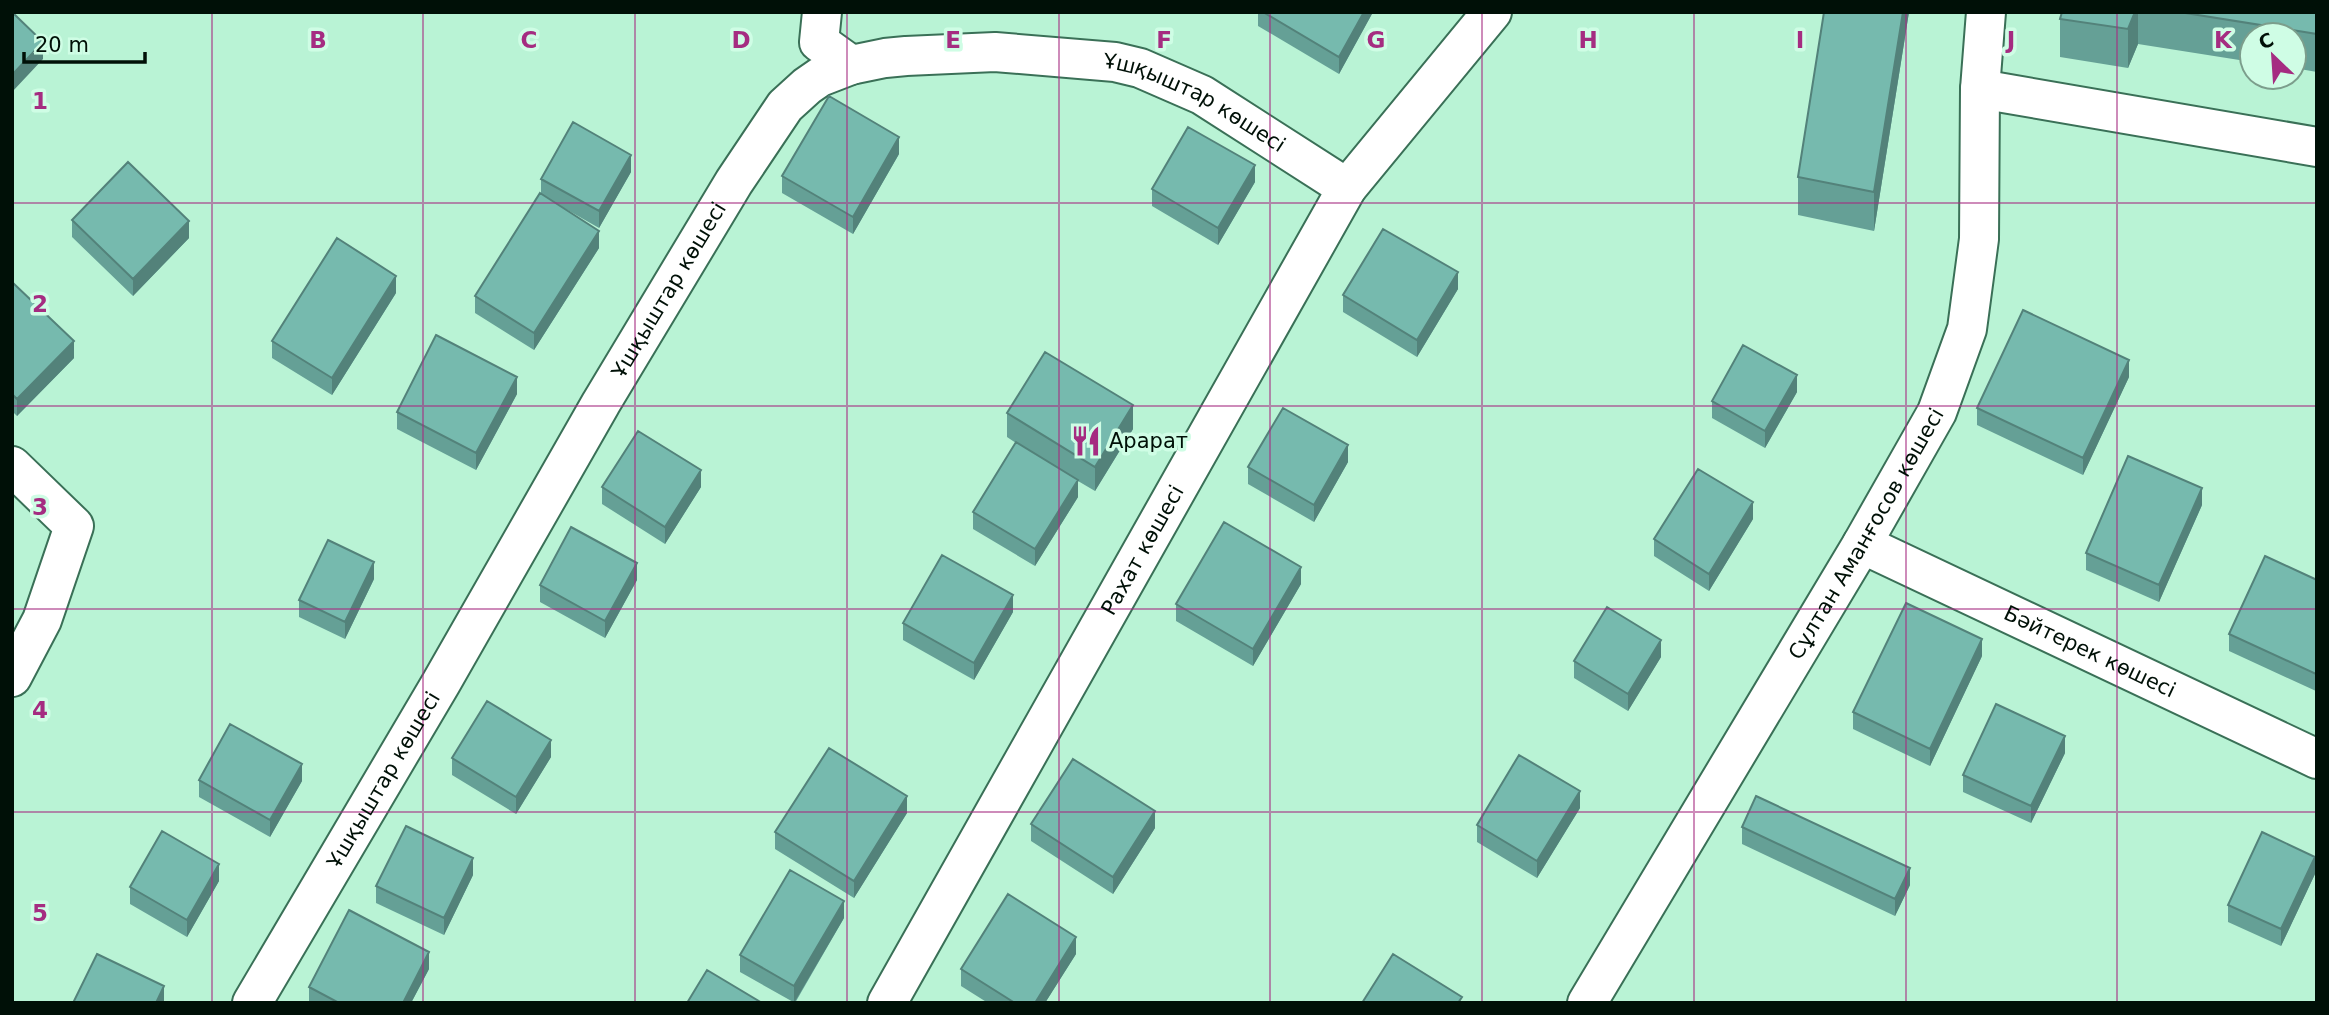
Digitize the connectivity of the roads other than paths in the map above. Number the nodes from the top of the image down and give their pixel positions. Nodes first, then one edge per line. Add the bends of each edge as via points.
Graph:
1 (822, 12) edge
2 (1492, 12) edge
3 (1986, 12) edge
4 (851, 65) junction
5 (1980, 89) junction
6 (2317, 147) edge
7 (1347, 188) junction
8 (12, 466) edge
9 (1862, 544) junction
10 (12, 677) edge
11 (2317, 759) edge
12 (252, 1003) edge
13 (887, 1003) edge
14 (1587, 1003) edge

1 - 4 street via 819,42
2 - 7 street, Рахат көшесі
3 - 5 street, Сұлтан Аманғосов көшесі
4 - 7 street, Ұшқыштар көшесі via 895,57 995,52 1067,56 1140,68 1202,95
4 - 12 street, Ұшқыштар көшесі via 820,77 785,106 734,181
5 - 6 street
5 - 9 street, Сұлтан Аманғосов көшесі via 1979,239 1966,329 1937,412
7 - 13 street, Рахат көшесі
8 - 10 street via 74,526 42,620
9 - 11 street, Бәйтерек көшесі
9 - 14 street, Сұлтан Аманғосов көшесі

